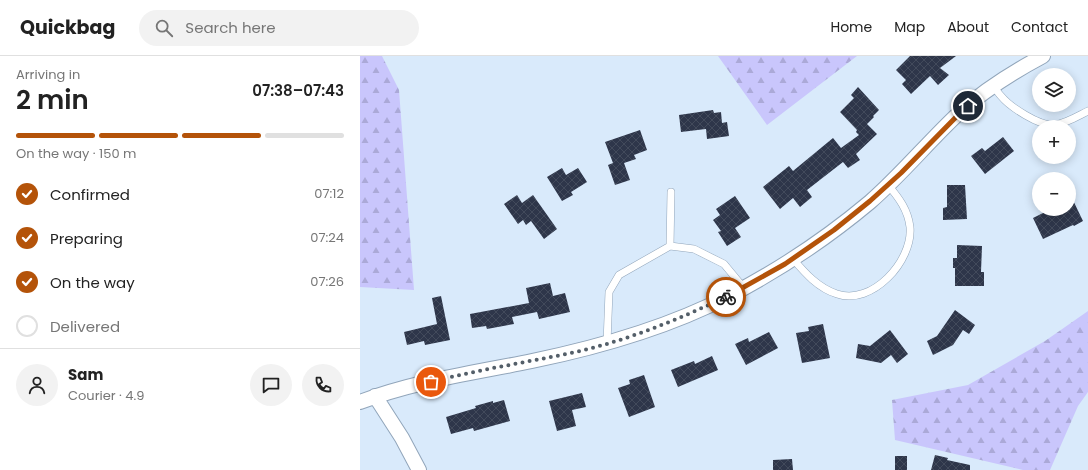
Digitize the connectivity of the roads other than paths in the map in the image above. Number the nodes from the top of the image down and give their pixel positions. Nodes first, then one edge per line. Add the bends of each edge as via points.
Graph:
1 (1044, 56) edge
2 (993, 86) junction
3 (1088, 111) edge
4 (888, 185) junction
5 (671, 192) dead end
6 (670, 246) junction
7 (793, 259) junction
8 (743, 287) junction
9 (607, 343) junction
10 (375, 396) junction
11 (360, 402) edge
12 (419, 470) edge

1 - 2 street
2 - 3 lane via 1001,97 1024,114 1046,124 1060,124
2 - 4 street via 959,114
4 - 7 street via 834,230
4 - 7 lane via 904,207 910,238 904,258 880,284 869,292 858,295 838,295 818,284
5 - 6 lane
6 - 8 lane via 694,248 724,264
6 - 9 lane via 619,275 609,292
7 - 8 street
8 - 9 street via 689,315
9 - 10 street
10 - 11 street
10 - 12 street

